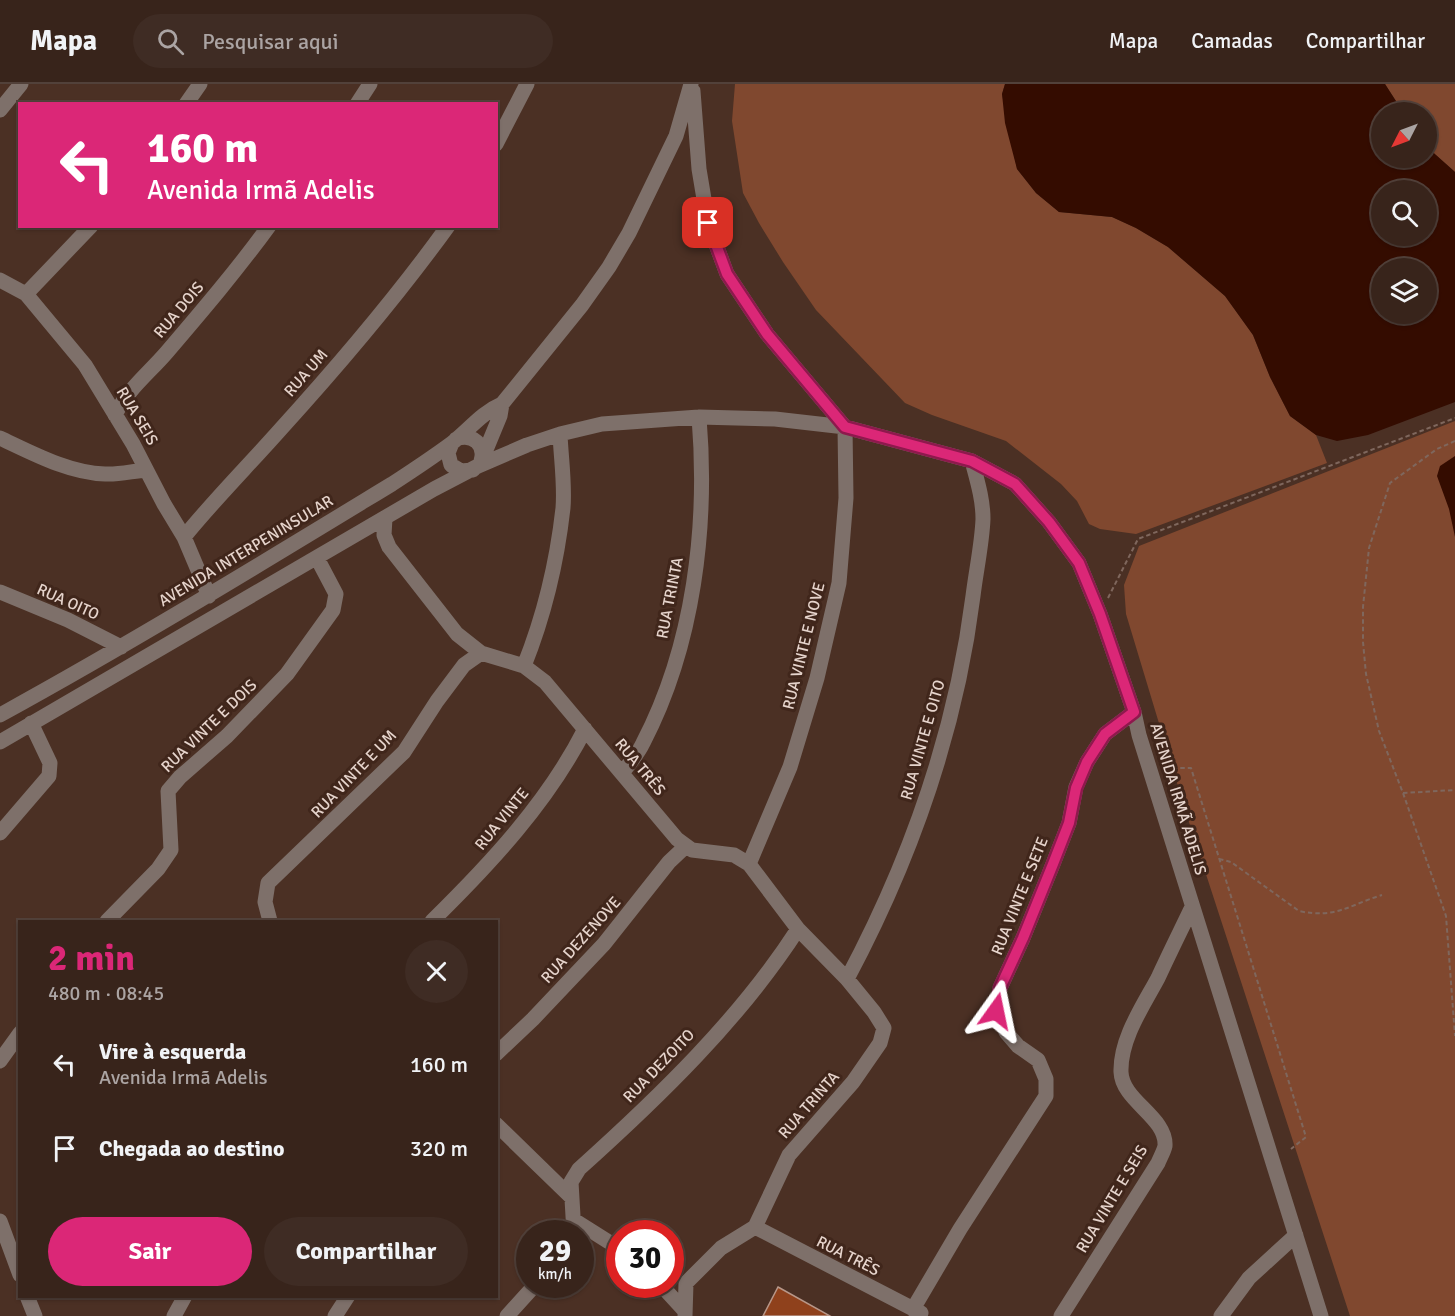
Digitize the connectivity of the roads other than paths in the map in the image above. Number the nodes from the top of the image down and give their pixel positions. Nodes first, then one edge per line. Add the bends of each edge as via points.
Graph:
1 (21, 84) edge
2 (200, 84) edge
3 (370, 84) edge
4 (527, 84) edge
5 (692, 84) edge
6 (187, 102) edge
7 (358, 102) edge
8 (0, 110) edge
9 (498, 140) edge
10 (89, 228) edge
11 (268, 228) edge
12 (446, 228) edge
13 (0, 280) edge
14 (26, 294) junction
15 (502, 404) junction
16 (116, 415) junction
17 (699, 417) junction
18 (845, 427) junction
19 (560, 434) junction
20 (0, 438) edge
21 (454, 441) junction
22 (972, 461) junction
23 (477, 466) junction
24 (146, 470) junction
25 (385, 518) junction
26 (184, 537) junction
27 (317, 558) junction
28 (0, 592) edge
29 (209, 596) junction
30 (121, 647) junction
31 (480, 653) junction
32 (524, 666) junction
33 (1134, 712) junction
34 (0, 715) edge
35 (31, 723) junction
36 (585, 729) junction
37 (0, 742) edge
38 (622, 773) junction
39 (0, 833) edge
40 (686, 846) junction
41 (749, 864) junction
42 (1192, 907) junction
43 (109, 920) edge
44 (270, 920) edge
45 (433, 920) edge
46 (798, 929) junction
47 (847, 979) junction
48 (18, 1036) edge
49 (498, 1052) edge
50 (0, 1061) edge
51 (498, 1126) edge
52 (571, 1197) junction
53 (573, 1220) edge
54 (0, 1221) edge
55 (755, 1227) junction
56 (1296, 1235) junction
57 (18, 1267) edge
58 (28, 1298) edge
59 (184, 1298) edge
60 (347, 1298) edge
61 (523, 1298) edge
62 (672, 1298) edge
63 (684, 1312) edge
64 (920, 1314) edge
65 (35, 1316) edge
66 (174, 1316) edge
67 (335, 1316) edge
68 (507, 1316) edge
69 (1061, 1316) edge
70 (1221, 1316) edge
71 (1321, 1316) edge

1 - 8 street
2 - 6 street
3 - 7 street
4 - 9 street
5 - 15 street, AVENIDA INTERPENINSULAR via 676,136 609,267
5 - 18 street via 708,223 727,274 767,334
10 - 14 street
11 - 16 street, RUA DOIS via 165,354 122,400
12 - 26 street, RUA UM via 363,336
13 - 14 street, RUA SEIS
14 - 16 street, RUA SEIS via 85,365
15 - 21 street, AVENIDA INTERPENINSULAR via 488,410
15 - 23 street, AVENIDA INTERPENINSULAR
16 - 24 street, RUA SEIS
17 - 18 street, AVENIDA IRMÃ ADELIS via 775,419
17 - 19 street, AVENIDA IRMÃ ADELIS via 602,424
17 - 38 street, RUA TRINTA via 702,504 683,634 662,701 642,745
18 - 22 street, AVENIDA IRMÃ ADELIS
18 - 41 street, RUA VINTE E NOVE via 846,498 839,583 817,678 790,767
19 - 23 street, AVENIDA IRMÃ ADELIS
19 - 32 street via 563,506 552,575
20 - 24 street via 82,471 106,475
21 - 23 street via 467,437 477,442 482,451
21 - 23 street via 448,453 452,465 462,471
21 - 29 street, AVENIDA INTERPENINSULAR via 406,475
22 - 33 street, AVENIDA IRMÃ ADELIS via 1015,484 1079,563
22 - 47 street, RUA VINTE E OITO via 983,518 954,705 919,820 876,924
23 - 25 street
24 - 26 street, RUA SEIS
25 - 27 street
25 - 31 street, RUA TRÊS via 384,535 389,547 457,634
26 - 29 street, RUA SEIS
27 - 35 street
27 - 43 street, RUA VINTE E DOIS via 336,594 333,610 281,681 168,791 171,850
28 - 30 street, RUA OITO
29 - 30 street, AVENIDA INTERPENINSULAR
30 - 34 street, AVENIDA INTERPENINSULAR
31 - 32 street, RUA TRÊS
31 - 44 street, RUA VINTE E UM via 464,665 404,752 268,883 265,902
32 - 36 street, RUA TRÊS via 545,682
33 - 42 street, AVENIDA IRMÃ ADELIS
33 - 64 street, RUA VINTE E SETE via 1105,734 1087,762 1076,788 1069,823 1000,988 996,1011 1005,1032 1038,1060 1046,1079 1046,1096 960,1229
35 - 37 street
35 - 39 street via 50,763 49,776
36 - 38 street, RUA TRÊS
36 - 45 street, RUA VINTE via 548,790 476,879
38 - 40 street, RUA TRÊS
40 - 41 street via 734,855
40 - 49 street, RUA DEZENOVE via 577,974
41 - 46 street
42 - 56 street, AVENIDA IRMÃ ADELIS
42 - 69 street, RUA VINTE E SEIS via 1123,1052 1121,1074 1128,1093 1146,1110 1162,1133 1165,1146
46 - 47 street
46 - 52 street, RUA DEZOITO via 738,1007 679,1074 579,1169 571,1182
47 - 55 street, RUA TRINTA via 884,1028 880,1043 853,1082 789,1155
48 - 50 street
51 - 52 street
52 - 53 street, RUA DEZOITO
54 - 57 street
55 - 63 street via 721,1248 686,1283
55 - 64 street, RUA TRÊS
56 - 70 street via 1249,1278
56 - 71 street, AVENIDA IRMÃ ADELIS
58 - 65 street
59 - 66 street
60 - 67 street
61 - 68 street
62 - 63 street

